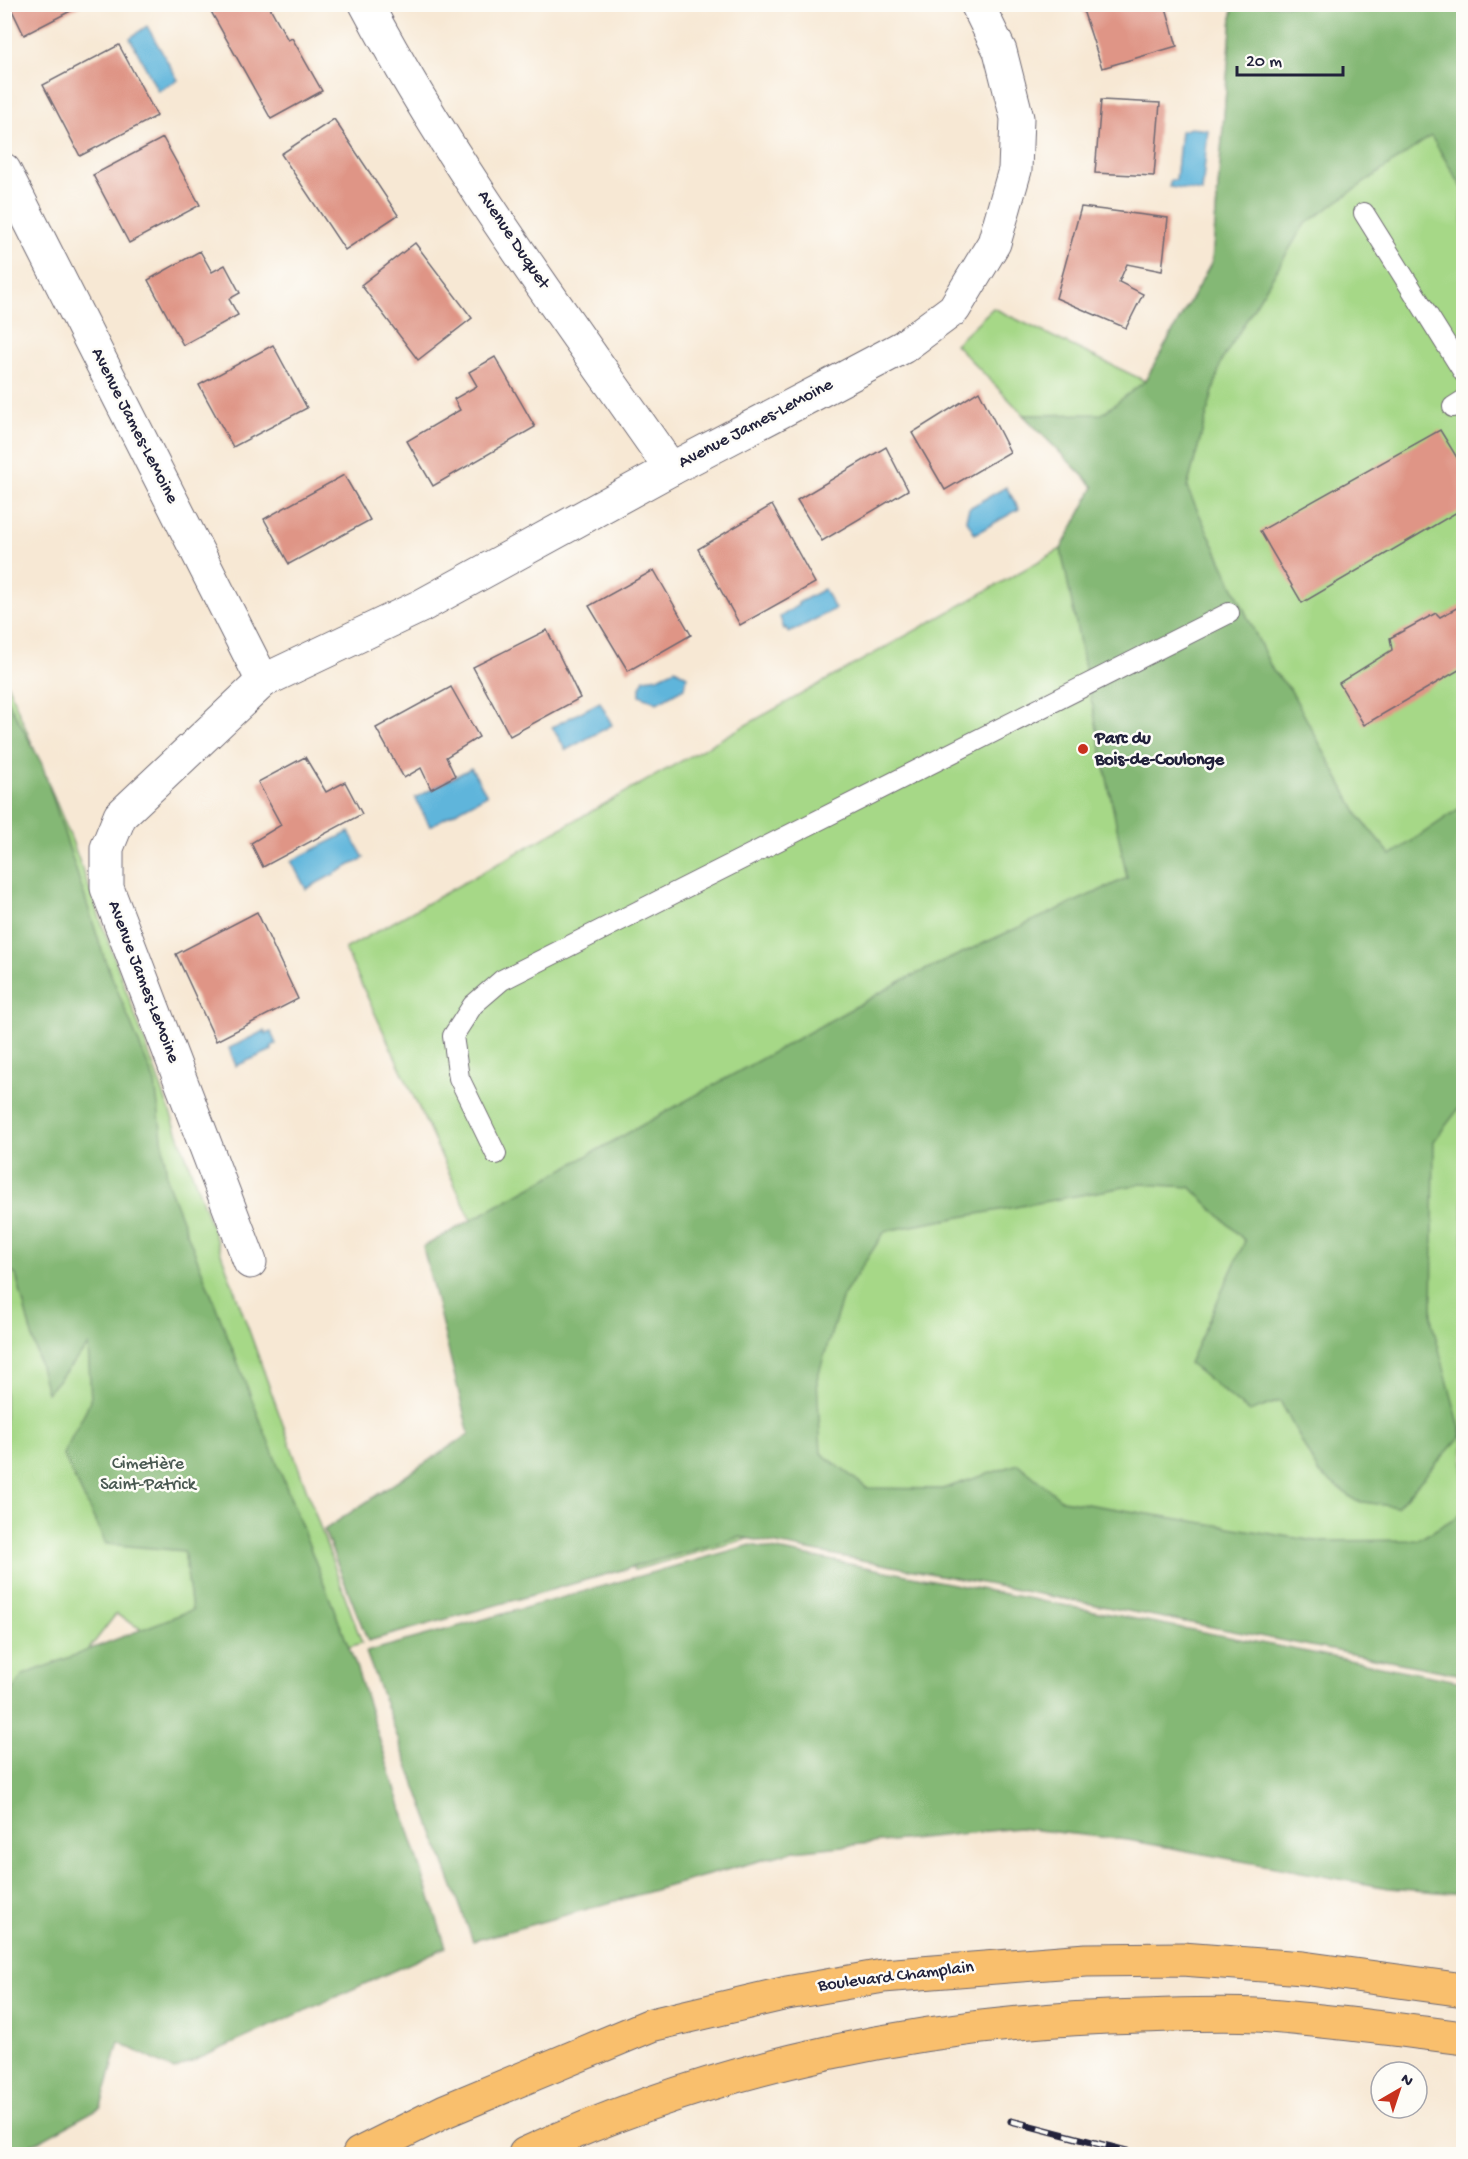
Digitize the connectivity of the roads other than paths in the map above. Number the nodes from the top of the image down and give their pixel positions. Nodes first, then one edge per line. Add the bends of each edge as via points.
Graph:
1 (366, 4) edge
2 (977, 4) edge
3 (4, 170) edge
4 (1364, 213) dead end
5 (1464, 373) edge
6 (671, 469) junction
7 (1229, 613) dead end
8 (263, 681) junction
9 (496, 1154) dead end
10 (250, 1262) dead end
11 (1464, 1990) edge
12 (1464, 2038) edge
13 (358, 2154) edge
14 (525, 2154) edge

1 - 6 street, Avenue Duquet via 401,70 506,233
2 - 6 street, Avenue James-LeMoine via 1000,51 1017,118 1015,170 994,243 954,309 903,347
3 - 8 street, Avenue James-LeMoine
4 - 5 lane
6 - 8 street, Avenue James-LeMoine via 421,606
7 - 9 lane via 502,980 473,1005 453,1036 459,1078
8 - 10 street, Avenue James-LeMoine via 120,816 108,848 107,888
11 - 13 main road, Boulevard Champlain via 1303,1968 1182,1959 1086,1960 882,1976 796,1991 651,2025 445,2111
12 - 14 main road via 1256,2015 1080,2017 978,2027 874,2043 725,2079 597,2122

